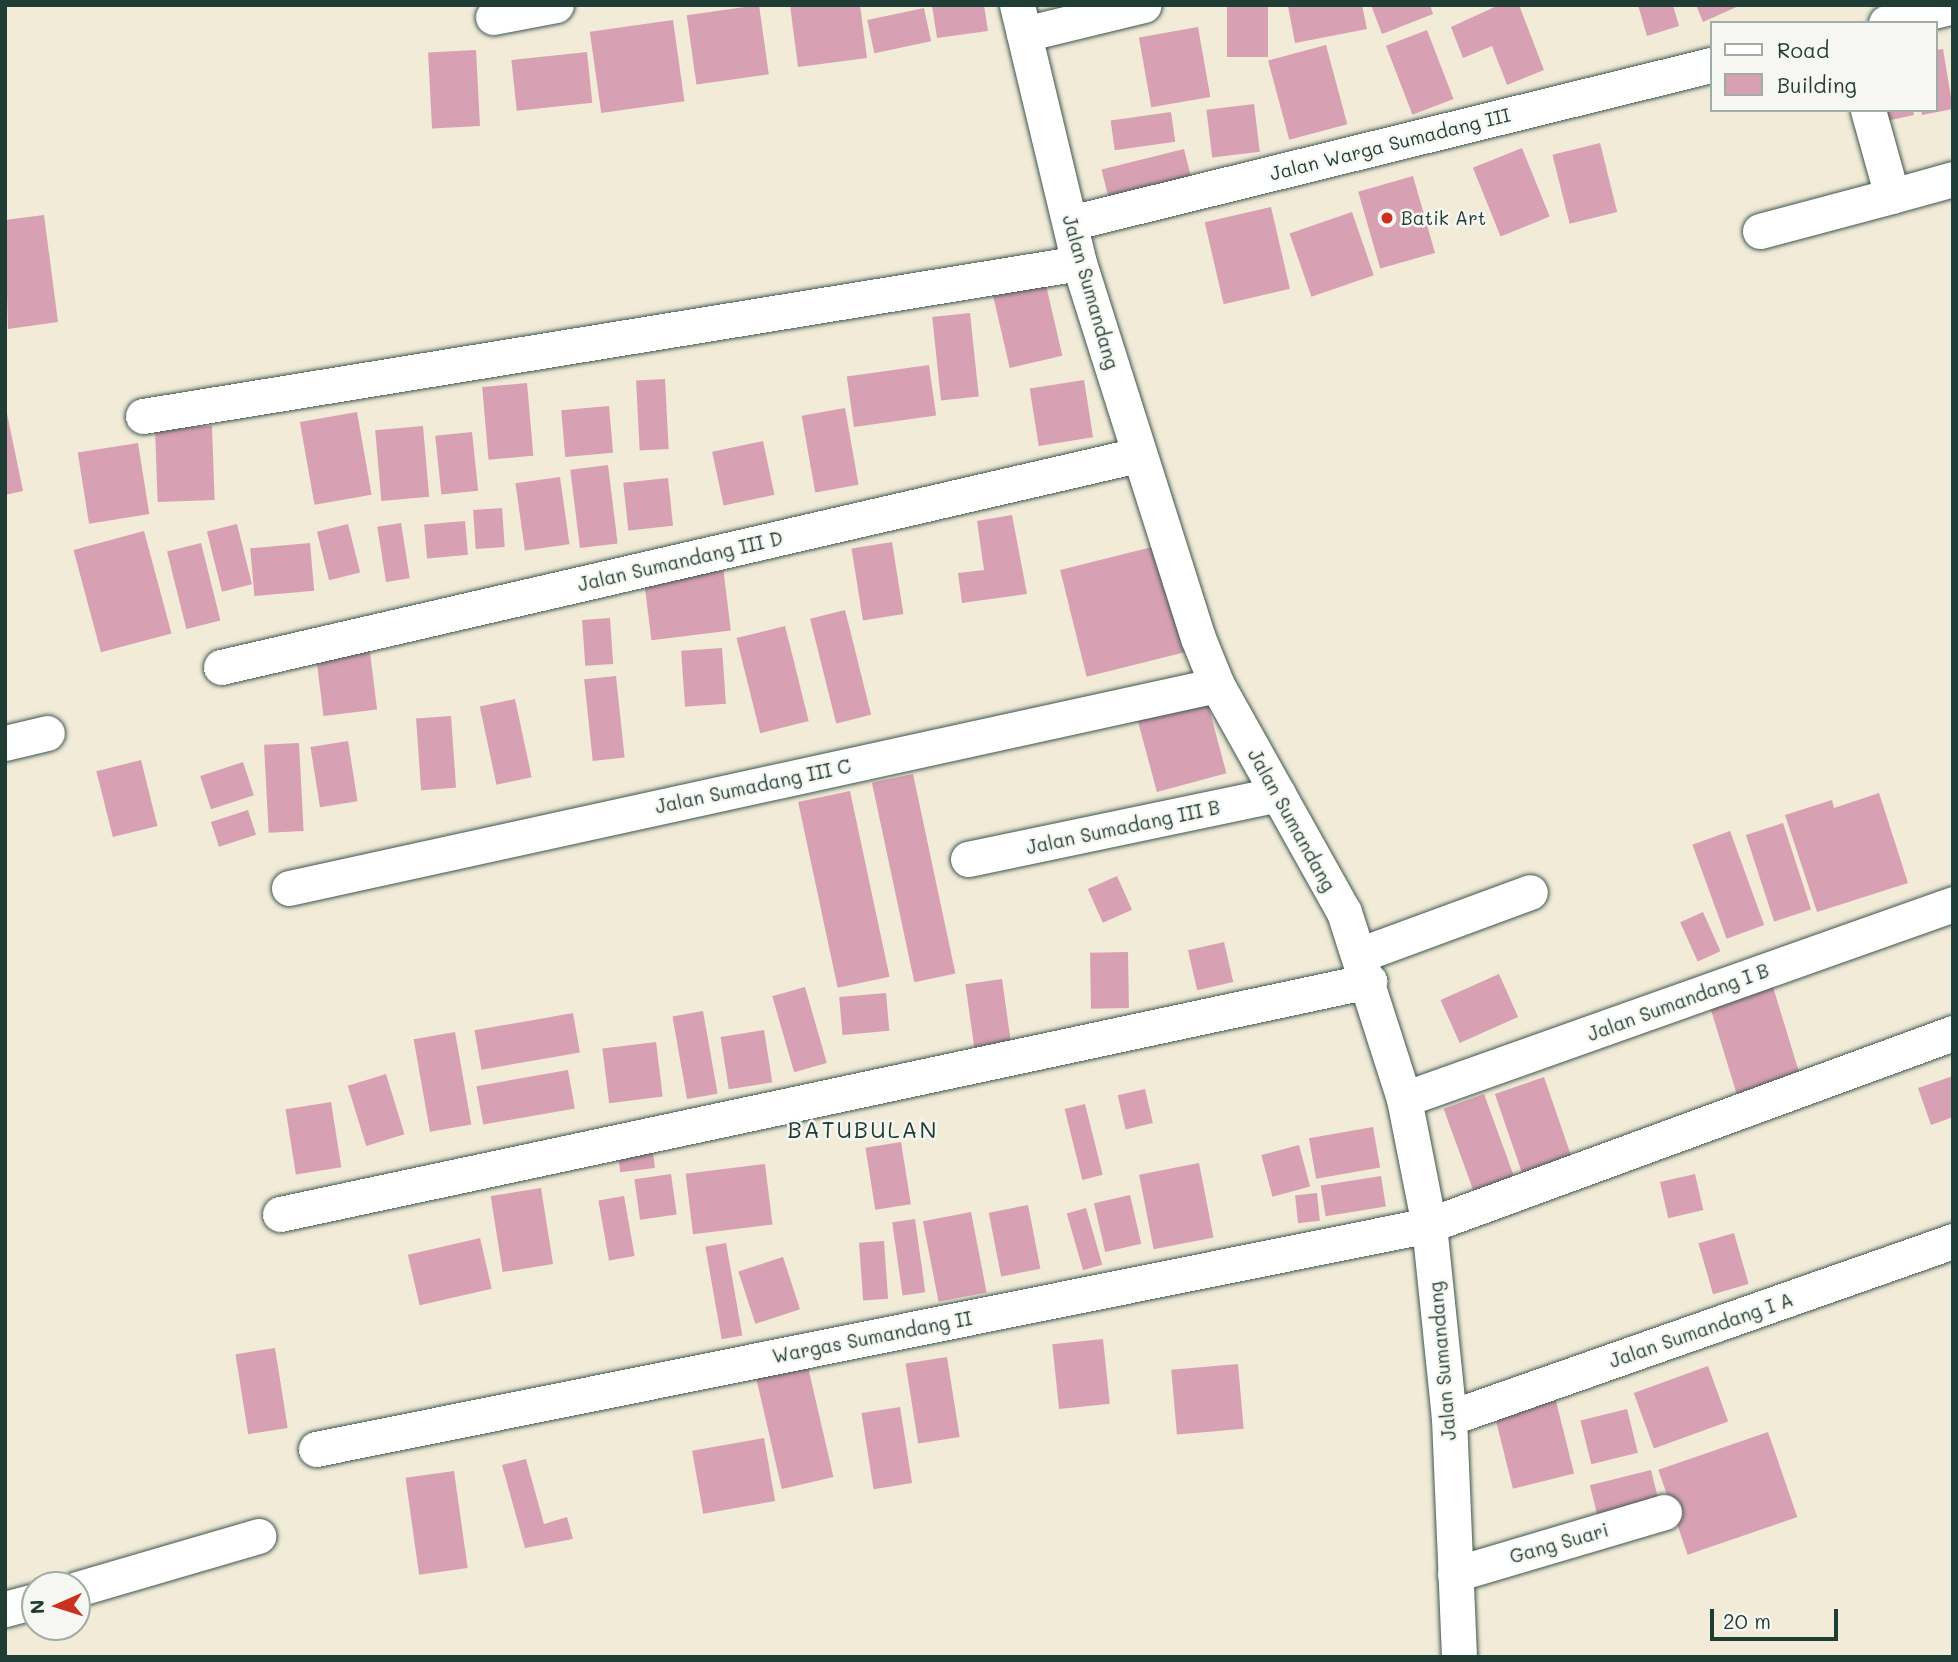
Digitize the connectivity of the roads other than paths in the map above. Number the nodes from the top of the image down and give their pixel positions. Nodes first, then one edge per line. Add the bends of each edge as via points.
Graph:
1 (556, 5) edge
2 (1144, 5) edge
3 (1953, 6) edge
4 (493, 17) dead end
5 (1021, 20) edge
6 (1894, 21) edge
7 (1710, 65) edge
8 (1869, 112) edge
9 (1953, 179) edge
10 (1892, 196) junction
11 (1070, 223) junction
12 (1760, 231) dead end
13 (1079, 263) junction
14 (143, 416) dead end
15 (1138, 455) junction
16 (221, 667) dead end
17 (1217, 685) junction
18 (47, 733) dead end
19 (5, 743) edge
20 (1278, 794) junction
21 (968, 859) dead end
22 (289, 888) dead end
23 (1530, 892) dead end
24 (1953, 904) edge
25 (1364, 968) junction
26 (1953, 1032) edge
27 (1404, 1099) junction
28 (280, 1214) dead end
29 (1429, 1225) junction
30 (1953, 1241) edge
31 (1448, 1418) junction
32 (316, 1448) dead end
33 (1664, 1513) dead end
34 (258, 1536) dead end
35 (1455, 1574) junction
36 (91, 1585) edge
37 (1459, 1657) edge

1 - 4 street
2 - 5 street
3 - 6 street
5 - 11 street, Jalan Sumandang
7 - 11 street, Jalan Warga Sumadang III
8 - 10 street
9 - 10 street
10 - 12 street
11 - 13 street, Jalan Sumandang
13 - 14 street
13 - 15 street, Jalan Sumandang
15 - 16 street, Jalan Sumandang III D
15 - 17 street, Jalan Sumandang
17 - 20 street, Jalan Sumandang
17 - 22 street, Jalan Sumadang III C
18 - 19 street
20 - 21 street, Jalan Sumadang III B
20 - 25 street, Jalan Sumandang via 1344,912
23 - 25 street
24 - 27 street, Jalan Sumandang I B
25 - 27 street, Jalan Sumandang
25 - 28 street
26 - 29 street, Wargas Sumandang II
27 - 29 street, Jalan Sumandang
29 - 31 street, Jalan Sumandang
29 - 32 street, Wargas Sumandang II
30 - 31 street, Jalan Sumandang I A
31 - 35 street, Jalan Sumandang
33 - 35 street, Gang Suari
34 - 36 street
35 - 37 street, Jalan Sumandang

